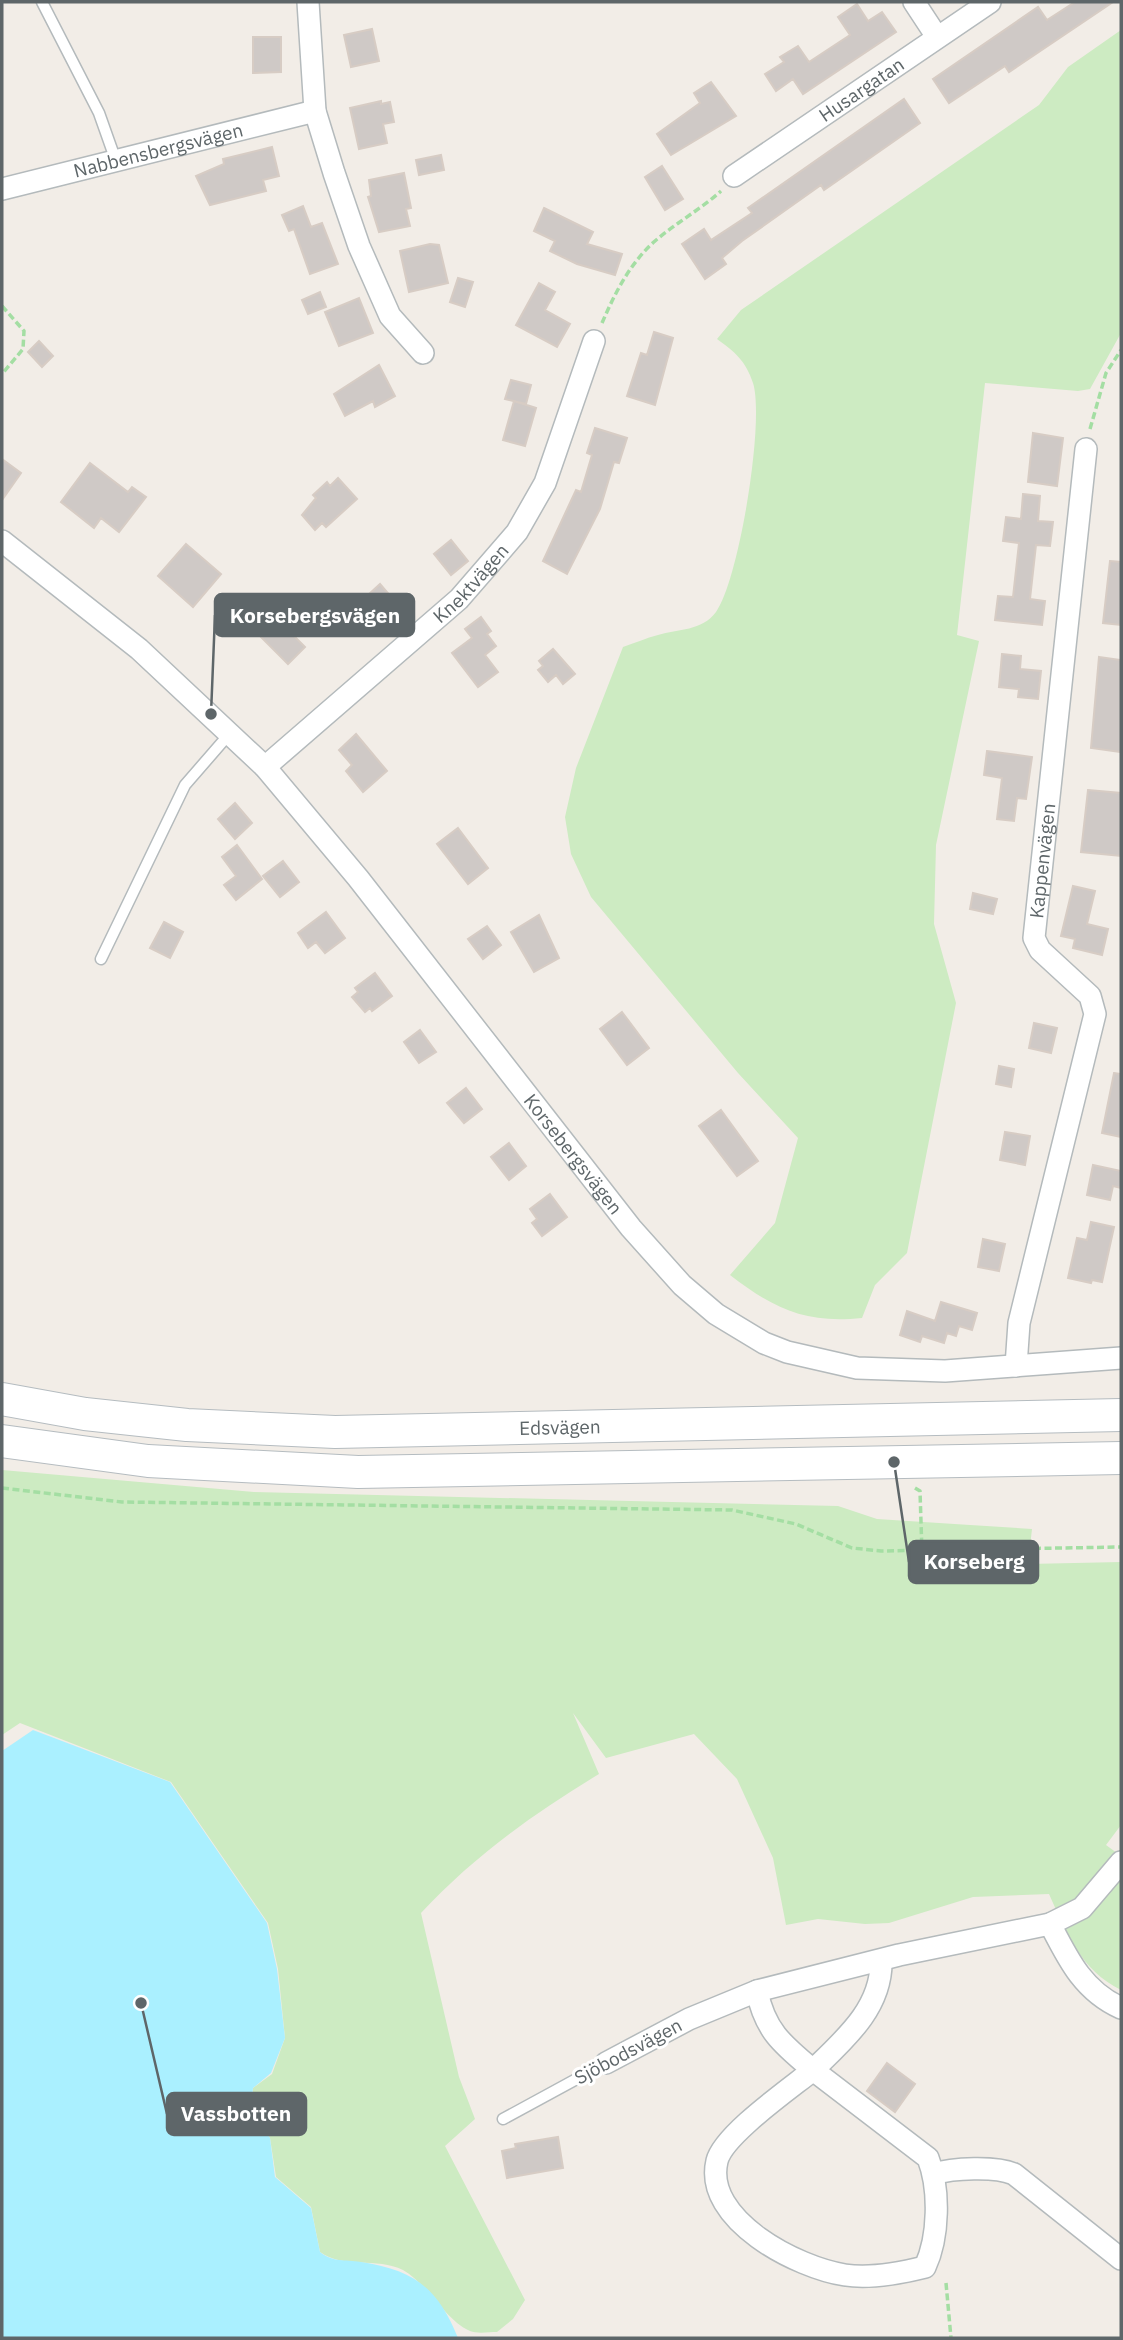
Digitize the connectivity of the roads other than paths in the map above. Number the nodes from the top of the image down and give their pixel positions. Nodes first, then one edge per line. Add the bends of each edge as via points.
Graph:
1 (43, 2) edge
2 (308, 2) edge
3 (914, 2) edge
4 (990, 2) edge
5 (937, 37) junction
6 (314, 111) junction
7 (116, 161) junction
8 (734, 176) road end
9 (2, 189) edge
10 (594, 341) road end
11 (423, 353) dead end
12 (1086, 449) road end
13 (2, 541) edge
14 (231, 732) junction
15 (265, 767) junction
16 (101, 959) dead end
17 (1121, 1357) edge
18 (1016, 1366) junction
19 (2, 1399) edge
20 (1121, 1415) edge
21 (2, 1441) edge
22 (1121, 1458) edge
23 (1121, 1862) edge
24 (1050, 1924) junction
25 (881, 1961) junction
26 (757, 1991) junction
27 (1121, 2008) edge
28 (607, 2063) joint
29 (813, 2070) junction
30 (503, 2119) dead end
31 (934, 2174) junction
32 (1121, 2259) edge

1 - 7 lane via 99,113
2 - 6 street
3 - 5 street
4 - 5 street, Husargatan
5 - 8 street, Husargatan
6 - 7 street, Nabbensbergsvägen
6 - 11 street via 359,246 390,316
7 - 9 street, Nabbensbergsvägen
10 - 15 street, Knektvägen via 545,484 517,532 459,599
12 - 18 street, Kappenvägen via 1034,938 1040,950 1090,996 1095,1014 1019,1323
13 - 14 street, Korsebergsvägen via 139,649
14 - 15 street, Korsebergsvägen
14 - 16 lane via 185,785
15 - 18 street, Korsebergsvägen via 358,878 631,1228 701,1303 764,1343 830,1364 901,1371
17 - 18 street, Korsebergsvägen
19 - 20 main road, Edsvägen via 187,1425 335,1432
21 - 22 main road via 148,1461 358,1472
23 - 24 street, Sjöbodsvägen via 1082,1908
24 - 25 street, Sjöbodsvägen
24 - 27 street via 1084,1983
25 - 26 street, Sjöbodsvägen
25 - 29 street via 882,1978 865,2017
26 - 28 street, Sjöbodsvägen via 689,2019
26 - 29 street via 762,2014 778,2040
28 - 30 lane, Sjöbodsvägen
29 - 31 street via 928,2158
29 - 31 street via 740,2128 717,2160 715,2180 722,2203 745,2227 790,2257 828,2272 848,2276 925,2267 934,2248
31 - 32 street via 954,2168 972,2172 1000,2168 1014,2174

